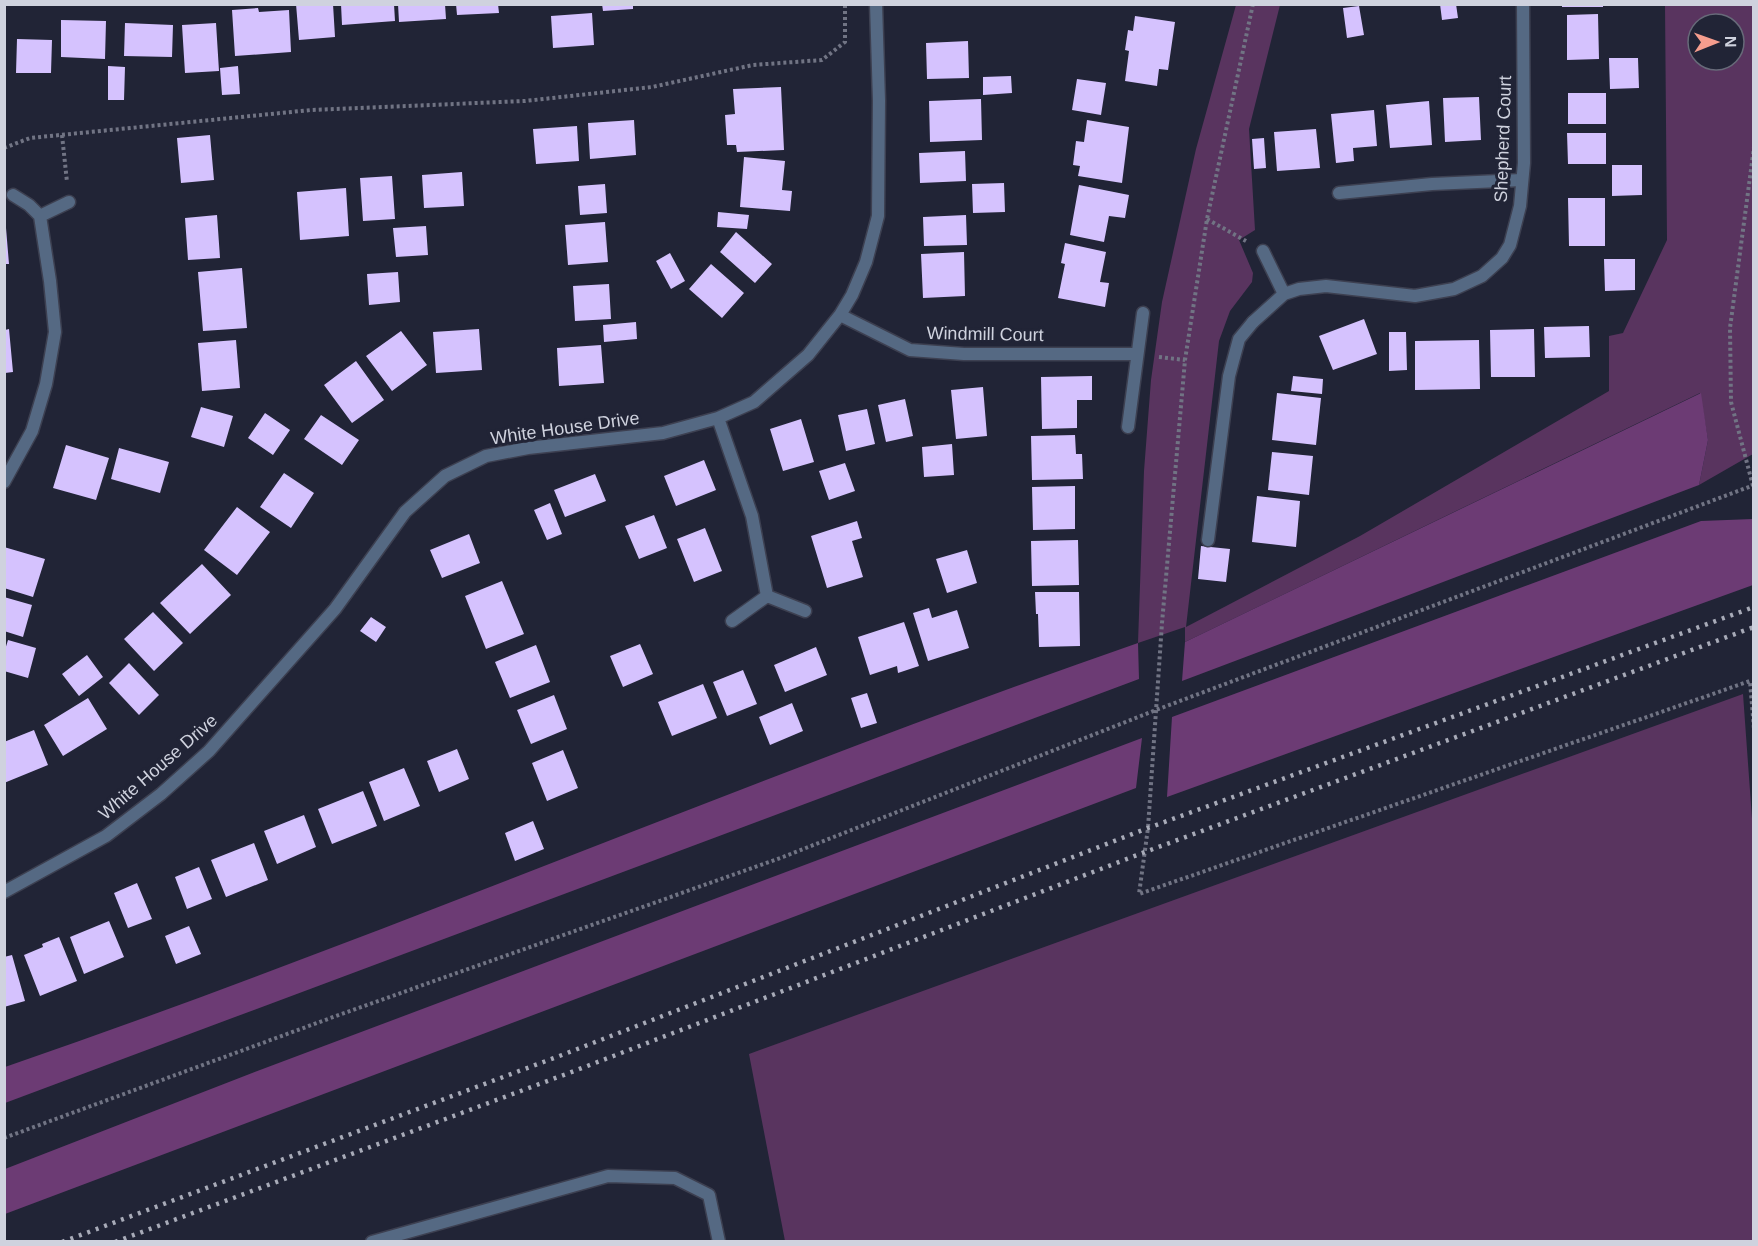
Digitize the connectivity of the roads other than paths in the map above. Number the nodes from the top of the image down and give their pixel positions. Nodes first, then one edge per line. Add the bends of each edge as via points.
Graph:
1 (876, 4) edge
2 (1523, 4) edge
3 (1522, 180) junction
4 (1339, 193) dead end
5 (13, 195) dead end
6 (69, 202) road end
7 (40, 216) junction
8 (1263, 251) road end
9 (1284, 294) junction
10 (1143, 313) dead end
11 (840, 315) junction
12 (1137, 354) junction
13 (718, 418) junction
14 (1128, 427) dead end
15 (4, 482) edge
16 (1208, 540) dead end
17 (767, 596) junction
18 (805, 611) dead end
19 (732, 621) dead end
20 (4, 892) edge
21 (372, 1242) edge
22 (719, 1242) edge

1 - 11 street, White House Drive via 878,216 866,262
2 - 3 street, Shepherd Court
3 - 4 street
3 - 9 street, Shepherd Court via 1510,245 1482,276 1454,289 1415,296 1326,286
5 - 7 street
6 - 7 street
7 - 15 street via 55,332 32,432
8 - 9 street
9 - 16 street, Shepherd Court via 1239,339 1229,376
10 - 12 street
11 - 12 street, Windmill Court via 910,350 964,354
11 - 13 street, White House Drive via 808,355 754,402
12 - 14 street
13 - 17 street via 752,516
13 - 20 street, White House Drive via 663,433 486,456 445,476 405,512 335,609 209,751 106,836
17 - 18 street
17 - 19 street
21 - 22 street via 608,1176 675,1178 709,1195

